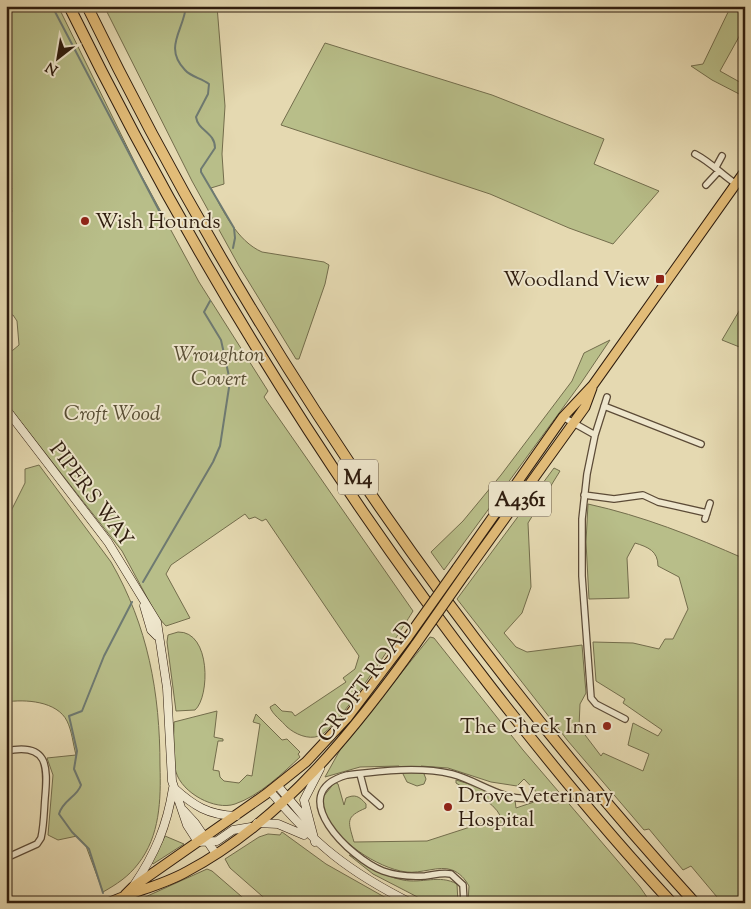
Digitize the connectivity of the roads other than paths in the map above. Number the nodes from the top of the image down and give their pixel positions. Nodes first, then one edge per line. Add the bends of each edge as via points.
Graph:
1 (69, 6) edge
2 (87, 6) edge
3 (695, 154) dead end
4 (722, 156) dead end
5 (717, 169) junction
6 (745, 171) edge
7 (736, 184) junction
8 (706, 185) dead end
9 (593, 385) junction
10 (607, 397) dead end
11 (604, 406) junction
12 (6, 409) edge
13 (563, 417) junction
14 (574, 423) junction
15 (595, 435) junction
16 (701, 444) dead end
17 (584, 495) junction
18 (710, 503) dead end
19 (625, 720) dead end
20 (6, 750) edge
21 (325, 761) junction
22 (360, 774) junction
23 (173, 786) junction
24 (274, 788) junction
25 (288, 797) junction
26 (532, 798) dead end
27 (280, 804) junction
28 (380, 806) dead end
29 (236, 816) junction
30 (311, 824) junction
31 (254, 825) junction
32 (204, 840) junction
33 (315, 842) junction
34 (216, 854) junction
35 (6, 858) edge
36 (133, 887) junction
37 (125, 895) junction
38 (108, 903) edge
39 (411, 903) edge
40 (464, 903) edge
41 (672, 903) edge
42 (695, 903) edge

1 - 41 highway, M4 via 177,215 300,420 445,628 610,834
2 - 42 highway, M4 via 156,143 222,261 378,508 459,620 562,751
3 - 5 street
4 - 5 street
5 - 7 street
5 - 8 street
6 - 7 main road, A4361
7 - 9 main road, A4361
9 - 13 main road, A4361
9 - 14 main road, A4361 via 585,407
10 - 11 street
11 - 15 street
11 - 16 street
12 - 23 main road, PIPERS WAY via 108,542 156,622 166,681
13 - 14 street
13 - 24 main road, CROFT ROAD / A4361, bridge via 348,718 313,756
14 - 15 street
14 - 21 main road, CROFT ROAD / A4361, bridge via 364,715
15 - 17 street
17 - 18 street via 614,500 643,495 706,516
17 - 19 street via 582,576 590,695 596,704
20 - 35 street via 30,750 42,758 47,771 41,838 33,847
21 - 25 main road, CROFT ROAD / A4361
21 - 30 main road via 305,797
22 - 26 street via 398,771 444,773 510,798
22 - 28 street via 365,792
22 - 40 street via 339,778 322,792 321,811 336,834 360,859 391,873 454,875 464,888
23 - 29 main road via 200,809
23 - 32 main road, PIPERS WAY via 187,824
23 - 36 main road via 160,841
24 - 25 main road
24 - 27 main road
24 - 29 main road, CROFT ROAD / A4361
25 - 27 main road, CROFT ROAD / A4361
25 - 30 main road
27 - 31 main road, CROFT ROAD / A4361
27 - 33 main road
29 - 32 main road, CROFT ROAD / A4361
30 - 33 main road
31 - 32 main road via 233,830 217,841
31 - 33 main road via 272,822 287,826
31 - 34 main road, CROFT ROAD / A4361
32 - 34 main road, PIPERS WAY
32 - 36 main road, CROFT ROAD / A4361
33 - 39 main road via 365,878
34 - 37 main road, CROFT ROAD / A4361 via 172,880
36 - 37 main road, CROFT ROAD / A4361
37 - 38 main road, CROFT ROAD / A4361

